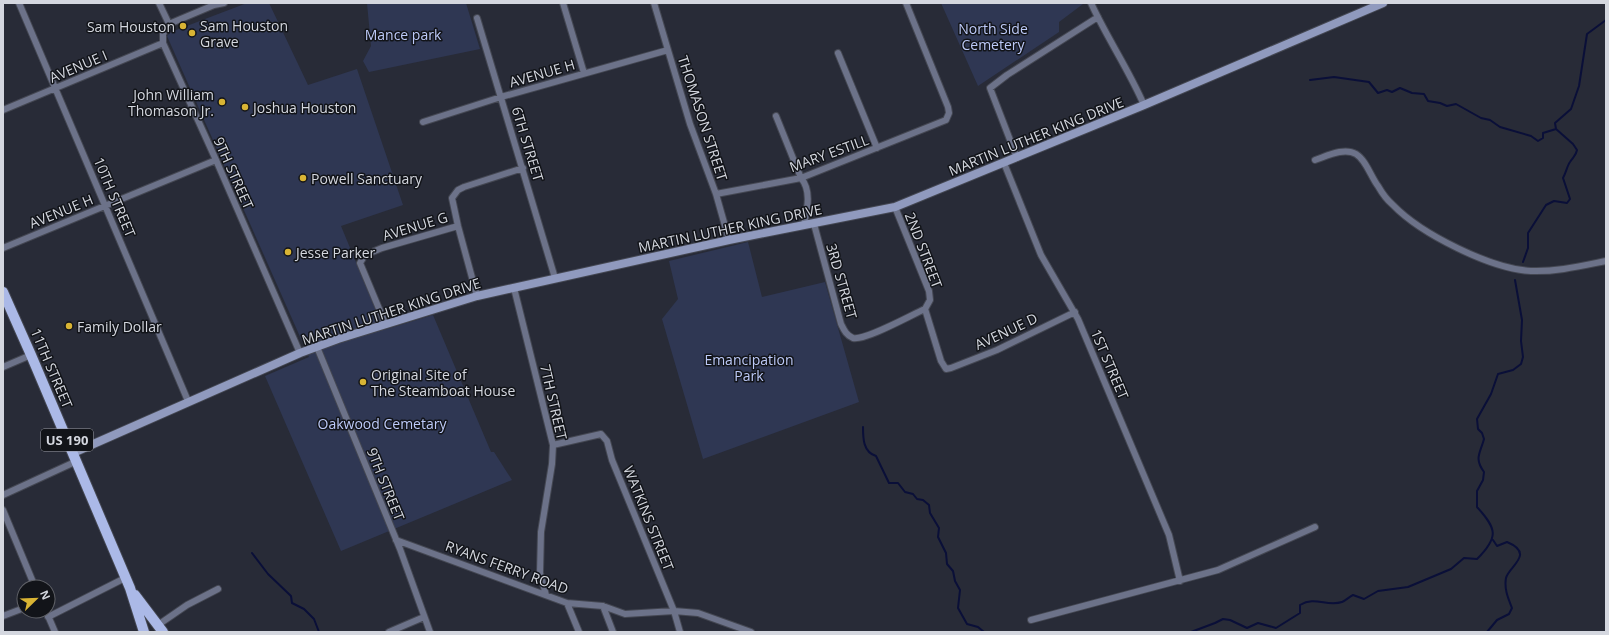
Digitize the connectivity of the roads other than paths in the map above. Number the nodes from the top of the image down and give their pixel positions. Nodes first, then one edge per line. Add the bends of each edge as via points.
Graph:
1 (18, 3) edge
2 (159, 3) edge
3 (224, 3) edge
4 (562, 3) edge
5 (654, 3) edge
6 (906, 3) edge
7 (1091, 3) edge
8 (1383, 3) edge
9 (1098, 17) junction
10 (477, 18) dead end
11 (168, 24) junction
12 (163, 43) junction
13 (668, 50) junction
14 (838, 52) dead end
15 (584, 73) junction
16 (55, 88) junction
17 (501, 97) junction
18 (1144, 106) junction
19 (3, 110) edge
20 (776, 116) dead end
21 (422, 122) dead end
22 (877, 148) junction
23 (1017, 158) junction
24 (216, 160) junction
25 (1315, 160) dead end
26 (1004, 163) junction
27 (523, 168) junction
28 (801, 178) junction
29 (716, 194) junction
30 (106, 206) junction
31 (895, 207) junction
32 (814, 224) junction
33 (804, 225) junction
34 (458, 226) junction
35 (729, 240) junction
36 (3, 248) edge
37 (1606, 261) edge
38 (556, 278) junction
39 (514, 288) junction
40 (3, 292) edge
41 (477, 296) junction
42 (925, 309) junction
43 (1075, 312) junction
44 (385, 324) junction
45 (317, 347) junction
46 (300, 353) junction
47 (31, 355) junction
48 (3, 367) edge
49 (946, 369) joint
50 (188, 401) junction
51 (552, 445) junction
52 (75, 457) junction
53 (3, 495) edge
54 (3, 510) edge
55 (1315, 527) dead end
56 (396, 540) junction
57 (125, 578) junction
58 (32, 579) edge
59 (1180, 581) junction
60 (130, 588) junction
61 (218, 589) dead end
62 (546, 594) junction
63 (567, 603) junction
64 (603, 606) junction
65 (56, 610) edge
66 (16, 611) edge
67 (674, 611) junction
68 (3, 616) edge
69 (424, 617) junction
70 (49, 619) edge
71 (1031, 620) dead end
72 (160, 629) edge
73 (55, 632) edge
74 (144, 632) edge
75 (389, 632) edge
76 (430, 632) edge
77 (579, 632) edge
78 (614, 632) edge
79 (680, 632) edge
80 (751, 632) edge

1 - 16 street, 10TH STREET
2 - 11 street
3 - 11 street
4 - 15 street
5 - 13 street, THOMASON STREET
6 - 22 street, MARY ESTILL via 949,113 946,120
7 - 9 street
8 - 18 street, MARTIN LUTHER KING DRIVE
9 - 18 street via 1121,57
9 - 23 street via 990,88
10 - 17 street, 6TH STREET
11 - 12 street via 163,34
12 - 16 street, AVENUE I
12 - 24 street, 9TH STREET
13 - 15 street, AVENUE H
13 - 29 street, THOMASON STREET via 690,124
14 - 22 street
15 - 17 street, AVENUE H
16 - 19 street, AVENUE I
16 - 30 street, 10TH STREET
17 - 21 street, AVENUE H
17 - 27 street, 6TH STREET
18 - 23 street, MARTIN LUTHER KING DRIVE
20 - 28 street
22 - 28 street, MARY ESTILL
23 - 26 street, MARTIN LUTHER KING DRIVE
24 - 30 street, AVENUE H
24 - 46 street, 9TH STREET
25 - 37 street via 1339,152 1357,154 1389,202 1412,223 1438,239 1484,259 1513,269 1535,271 1564,269
26 - 31 street, MARTIN LUTHER KING DRIVE
26 - 43 street, 1ST STREET via 1041,255
27 - 34 street, AVENUE G via 464,188 454,194 452,204
27 - 38 street, 6TH STREET
28 - 29 street, MARY ESTILL
28 - 33 street via 805,183 808,202
29 - 35 street, THOMASON STREET
30 - 36 street, AVENUE H
30 - 50 street, 10TH STREET
31 - 32 street, MARTIN LUTHER KING DRIVE
31 - 42 street, 2ND STREET via 929,291 930,300
32 - 33 street, MARTIN LUTHER KING DRIVE
32 - 42 street, 3RD STREET via 841,324 848,336 867,336
33 - 35 street, MARTIN LUTHER KING DRIVE
34 - 41 street
34 - 44 street, AVENUE G via 365,255 360,263
35 - 38 street, MARTIN LUTHER KING DRIVE
38 - 39 street, MARTIN LUTHER KING DRIVE
39 - 41 street, MARTIN LUTHER KING DRIVE
39 - 51 street, 7TH STREET
40 - 47 main road, 11TH STREET / US 190
41 - 44 street, MARTIN LUTHER KING DRIVE
42 - 49 street, 2ND STREET via 941,362
43 - 49 street, AVENUE D via 997,350
43 - 59 street, 1ST STREET via 1169,535
44 - 45 street, MARTIN LUTHER KING DRIVE
45 - 46 street, MARTIN LUTHER KING DRIVE
45 - 56 street, 9TH STREET
46 - 50 street, MARTIN LUTHER KING DRIVE
47 - 48 street
47 - 52 main road, 11TH STREET / US 190
50 - 52 street, MARTIN LUTHER KING DRIVE
51 - 62 street, 7TH STREET via 552,464 541,532 540,573
51 - 67 street, WATKINS STREET via 601,434 607,441 612,460
52 - 53 street
52 - 57 main road, 11TH STREET / US 190
54 - 58 street
55 - 59 street via 1218,570
56 - 62 street, RYANS FERRY ROAD
56 - 69 street, 9TH STREET
57 - 60 main road, 11TH STREET / US 190
57 - 65 street
59 - 71 street
60 - 72 main road
60 - 74 main road, US 190
61 - 72 street via 187,605
62 - 63 street, RYANS FERRY ROAD
63 - 64 street, RYANS FERRY ROAD
63 - 77 street
64 - 67 street, RYANS FERRY ROAD via 625,614
64 - 78 street
66 - 68 street
67 - 79 street, WATKINS STREET
67 - 80 street, RYANS FERRY ROAD via 698,613
69 - 75 street
69 - 76 street, 9TH STREET
70 - 73 street

